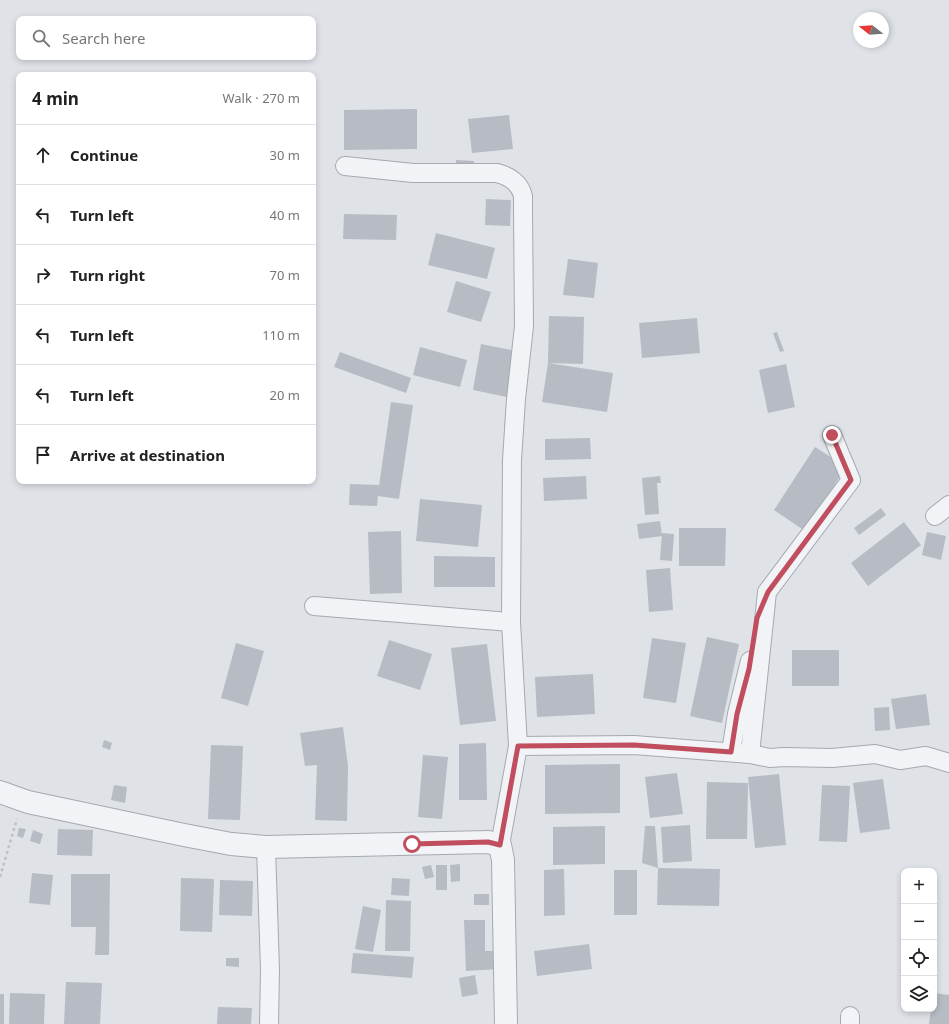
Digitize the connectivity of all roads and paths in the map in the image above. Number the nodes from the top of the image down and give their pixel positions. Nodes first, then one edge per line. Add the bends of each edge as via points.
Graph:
1 (345, 166) dead end
2 (832, 435) dead end
3 (949, 505) edge
4 (935, 516) dead end
5 (777, 570) dead end
6 (768, 592) junction
7 (314, 606) dead end
8 (511, 622) junction
9 (518, 746) junction
10 (731, 752) junction
11 (750, 754) junction
12 (949, 763) edge
13 (0, 792) edge
14 (28, 802) junction
15 (500, 845) junction
16 (266, 847) junction
17 (0, 877) edge
18 (269, 1024) edge
19 (506, 1024) edge

1 - 8 street via 413,173 497,173 510,178 518,185 523,195 524,326 512,460
2 - 6 street via 851,480
3 - 4 street
5 - 6 street
6 - 10 street via 757,618
6 - 11 street
7 - 8 street
8 - 9 street
9 - 10 street via 634,745
9 - 15 street
10 - 11 street
11 - 12 street via 770,758 832,758 875,754 900,760 926,756
13 - 14 street
14 - 16 street via 231,844
14 - 17 path via 16,821
15 - 16 street via 488,842
15 - 19 street via 503,860
16 - 18 street

